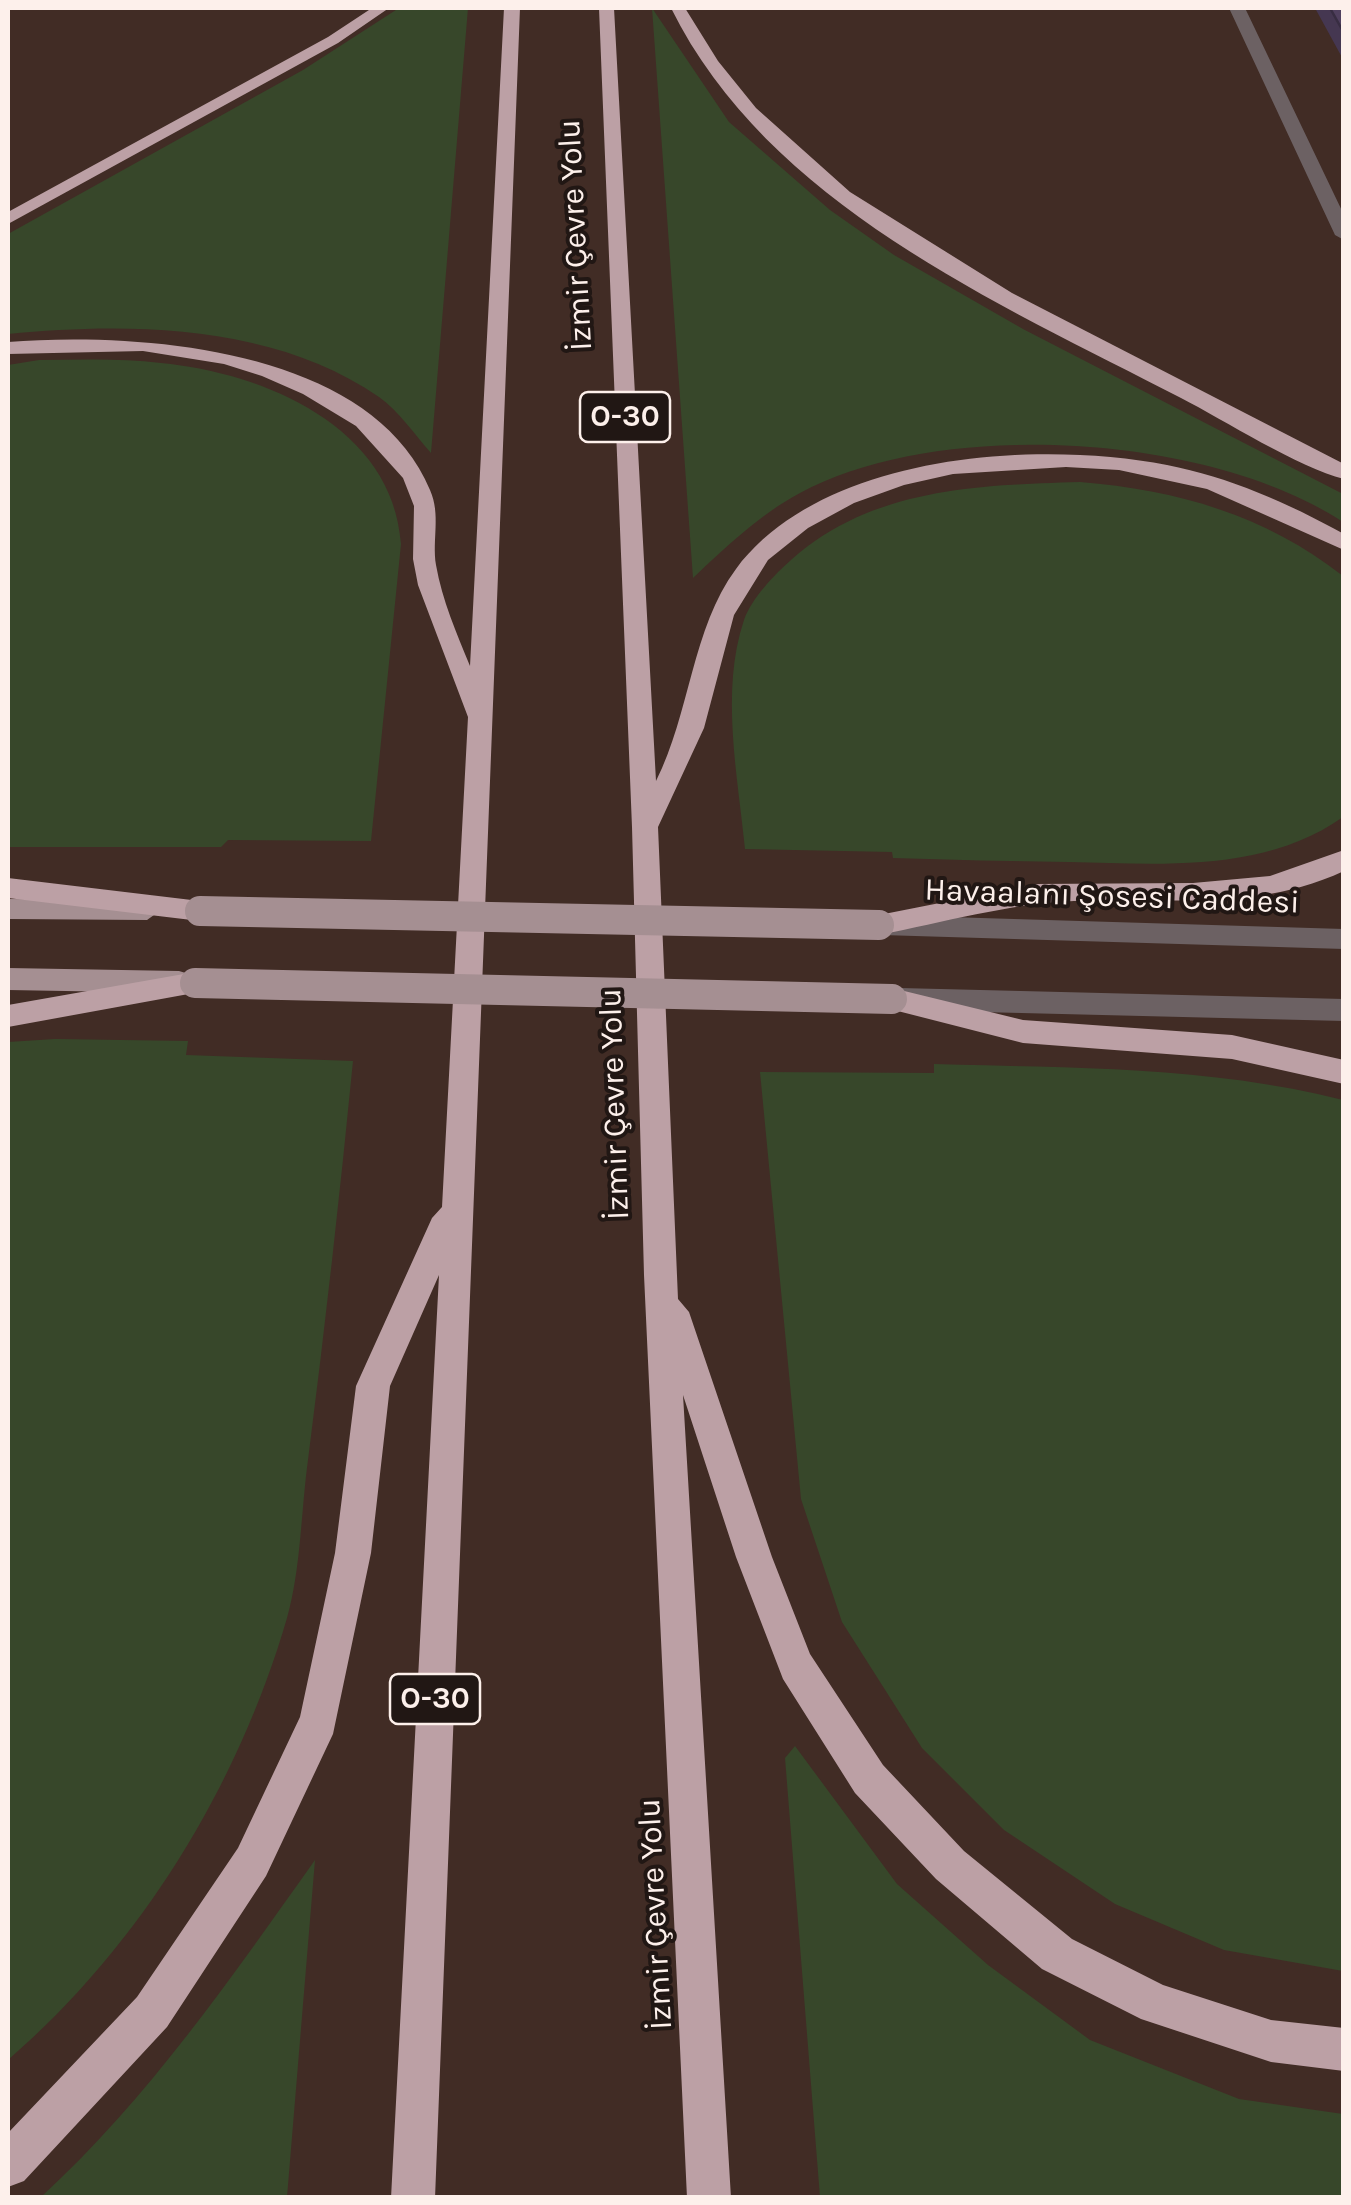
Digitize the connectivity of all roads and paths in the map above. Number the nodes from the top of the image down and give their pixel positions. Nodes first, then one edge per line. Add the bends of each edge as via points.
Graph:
1 (381, 8) edge
2 (512, 8) edge
3 (606, 8) edge
4 (678, 8) edge
5 (1237, 8) edge
6 (8, 219) edge
7 (1344, 235) edge
8 (8, 348) edge
9 (1344, 473) edge
10 (1344, 543) edge
11 (481, 730) junction
12 (645, 827) junction
13 (1344, 859) edge
14 (8, 888) edge
15 (8, 909) edge
16 (200, 911) junction
17 (879, 925) junction
18 (1344, 939) edge
19 (8, 979) edge
20 (195, 982) junction
21 (892, 999) junction
22 (1344, 1010) edge
23 (8, 1016) edge
24 (1344, 1072) edge
25 (456, 1202) junction
26 (660, 1275) junction
27 (1344, 2050) edge
28 (8, 2164) edge
29 (413, 2198) edge
30 (709, 2198) edge

1 - 6 highway
2 - 11 highway, İzmir Çevre Yolu / O-30
3 - 12 highway, İzmir Çevre Yolu / O-30
4 - 9 highway via 726,85 869,216 964,274
5 - 7 street
8 - 11 highway via 76,342 204,352 272,370 365,422 401,456 424,506 425,565
10 - 12 highway via 1232,490 1114,464 981,465 908,476 853,494 759,556 721,612 692,728
11 - 25 highway, İzmir Çevre Yolu / O-30
12 - 26 highway, İzmir Çevre Yolu / O-30
13 - 17 highway via 1322,872 1233,893 1038,893
14 - 16 highway
15 - 16 main road
16 - 17 main road, bridge
17 - 18 street, Havaalanı Şosesi Caddesi
19 - 20 main road
20 - 21 main road, bridge
20 - 23 highway
21 - 22 street
21 - 24 highway via 1037,1033 1176,1042 1310,1060
25 - 28 highway via 373,1386 353,1553 311,1738 252,1862 152,2012
25 - 29 highway, İzmir Çevre Yolu / O-30
26 - 27 highway via 796,1666 869,1779 950,1865 1056,1954 1156,2004 1270,2042
26 - 30 highway, İzmir Çevre Yolu / O-30

